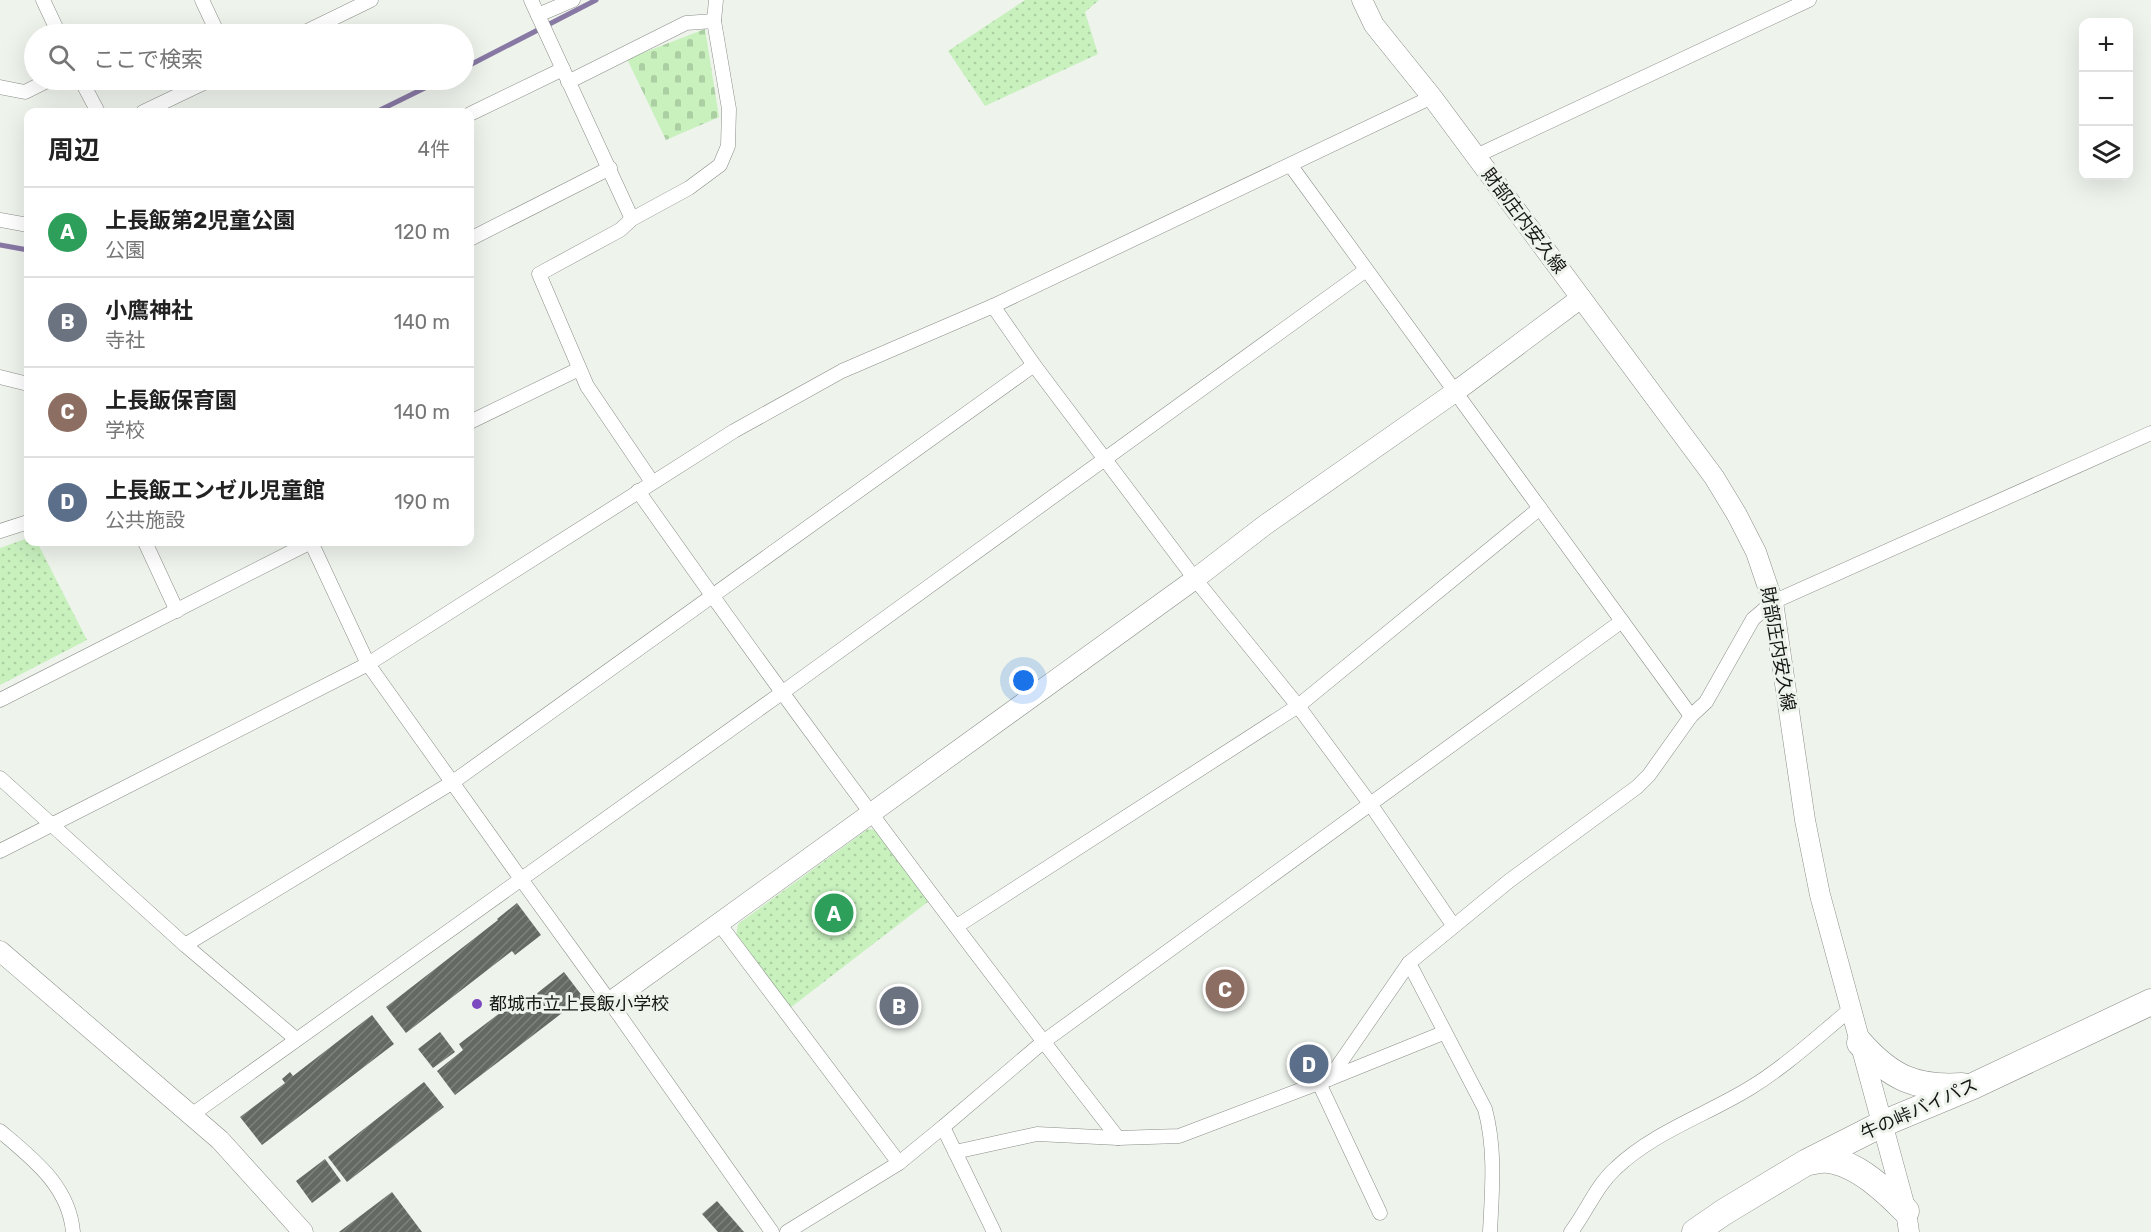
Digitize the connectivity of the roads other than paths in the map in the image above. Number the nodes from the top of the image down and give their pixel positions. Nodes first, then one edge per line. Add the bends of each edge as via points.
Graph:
1 (43, 0) edge
2 (202, 0) edge
3 (371, 0) edge
4 (531, 0) edge
5 (573, 0) edge
6 (716, 0) edge
7 (1362, 0) edge
8 (1809, 0) edge
9 (538, 15) junction
10 (714, 21) junction
11 (54, 24) edge
12 (213, 24) edge
13 (322, 24) edge
14 (563, 69) junction
15 (568, 82) junction
16 (0, 87) edge
17 (29, 90) edge
18 (86, 90) edge
19 (189, 90) edge
20 (1432, 98) junction
21 (96, 108) edge
22 (151, 108) edge
23 (474, 112) edge
24 (1476, 156) junction
25 (1291, 166) junction
26 (610, 168) junction
27 (632, 219) junction
28 (0, 220) edge
29 (24, 224) edge
30 (474, 237) edge
31 (1366, 270) junction
32 (1581, 298) junction
33 (993, 306) junction
34 (1034, 364) junction
35 (579, 369) junction
36 (0, 377) edge
37 (24, 383) edge
38 (1455, 392) junction
39 (474, 420) edge
40 (2151, 433) edge
41 (1106, 459) junction
42 (652, 482) junction
43 (638, 491) junction
44 (1540, 508) junction
45 (24, 523) edge
46 (0, 531) edge
47 (147, 546) edge
48 (303, 546) edge
49 (313, 546) edge
50 (1195, 579) junction
51 (712, 597) junction
52 (1773, 602) junction
53 (177, 611) junction
54 (1622, 621) junction
55 (368, 664) junction
56 (783, 692) junction
57 (0, 700) edge
58 (1298, 706) junction
59 (1691, 716) junction
60 (0, 778) edge
61 (453, 782) junction
62 (1371, 805) junction
63 (871, 813) junction
64 (51, 825) junction
65 (0, 851) edge
66 (521, 879) junction
67 (718, 922) junction
68 (1453, 925) junction
69 (957, 926) junction
70 (185, 945) junction
71 (0, 951) edge
72 (1409, 963) junction
73 (610, 1002) junction
74 (2151, 1002) edge
75 (1851, 1009) junction
76 (1443, 1033) junction
77 (297, 1039) junction
78 (1043, 1042) junction
79 (1860, 1043) junction
80 (1324, 1081) junction
81 (1973, 1086) junction
82 (190, 1116) junction
83 (1882, 1124) junction
84 (943, 1127) junction
85 (0, 1131) edge
86 (1118, 1138) junction
87 (955, 1152) junction
88 (1807, 1162) junction
89 (899, 1163) junction
90 (1380, 1213) dead end
91 (1907, 1222) edge
92 (1488, 1231) edge
93 (73, 1232) edge
94 (303, 1232) edge
95 (772, 1232) edge
96 (787, 1232) edge
97 (994, 1232) edge
98 (1571, 1232) edge
99 (1695, 1232) edge

1 - 11 street
2 - 12 street
3 - 13 street
4 - 9 street
5 - 9 street
6 - 10 street
7 - 20 street, 財部庄内安久線 via 1374,25
8 - 24 street
9 - 14 street
10 - 15 street via 686,24
10 - 27 street via 729,109 728,146 720,165 689,188
14 - 15 street
14 - 23 street
15 - 26 street
16 - 17 street
18 - 21 street
19 - 22 street
20 - 24 street, 財部庄内安久線
20 - 25 street
24 - 32 street, 財部庄内安久線
25 - 31 street
25 - 33 street
26 - 27 street
26 - 30 street
27 - 35 street via 620,230 539,274
28 - 29 street
31 - 38 street
31 - 41 street
32 - 38 street
32 - 52 street, 財部庄内安久線 via 1714,477 1756,552
33 - 34 street
33 - 42 street via 843,371 734,430
34 - 41 street
34 - 51 street
35 - 39 street
35 - 42 street
36 - 37 street
38 - 44 street
38 - 50 street
40 - 52 street
41 - 50 street
41 - 56 street
42 - 43 street
43 - 51 street
43 - 55 street
44 - 54 street
44 - 58 street
45 - 46 street
47 - 53 street
48 - 53 street
49 - 55 street
50 - 58 street
50 - 63 street
51 - 56 street
51 - 61 street
52 - 59 street via 1753,619 1706,702
52 - 75 street, 財部庄内安久線 via 1811,852
53 - 57 street
54 - 59 street
54 - 62 street
55 - 61 street
55 - 64 street
56 - 63 street
56 - 66 street
58 - 62 street
58 - 69 street
59 - 68 street via 1637,788
60 - 64 street
61 - 66 street
61 - 70 street
62 - 68 street
62 - 78 street
63 - 67 street
63 - 69 street
64 - 65 street
64 - 70 street
66 - 73 street
66 - 77 street
67 - 73 street
67 - 89 street
68 - 72 street
69 - 78 street
70 - 77 street
71 - 82 street
72 - 76 street
72 - 80 street
73 - 95 street
74 - 81 highway, 牛の峠バイパス
75 - 79 street, 財部庄内安久線
75 - 98 street via 1750,1088 1674,1128 1616,1168
76 - 80 street
76 - 92 street via 1471,1080 1490,1129
77 - 82 street
78 - 84 street
78 - 86 street
79 - 81 highway via 1876,1061 1916,1083
79 - 83 street, 財部庄内安久線
80 - 86 street via 1179,1136
80 - 90 street
81 - 83 highway, 牛の峠バイパス
82 - 94 street via 220,1140
83 - 88 highway, 牛の峠バイパス
83 - 91 street, 財部庄内安久線
84 - 87 street
84 - 89 street
85 - 93 street via 35,1162 67,1201
86 - 87 street via 1036,1134
87 - 97 street
88 - 91 highway via 1828,1160 1880,1185
88 - 99 highway, 牛の峠バイパス
89 - 96 street

